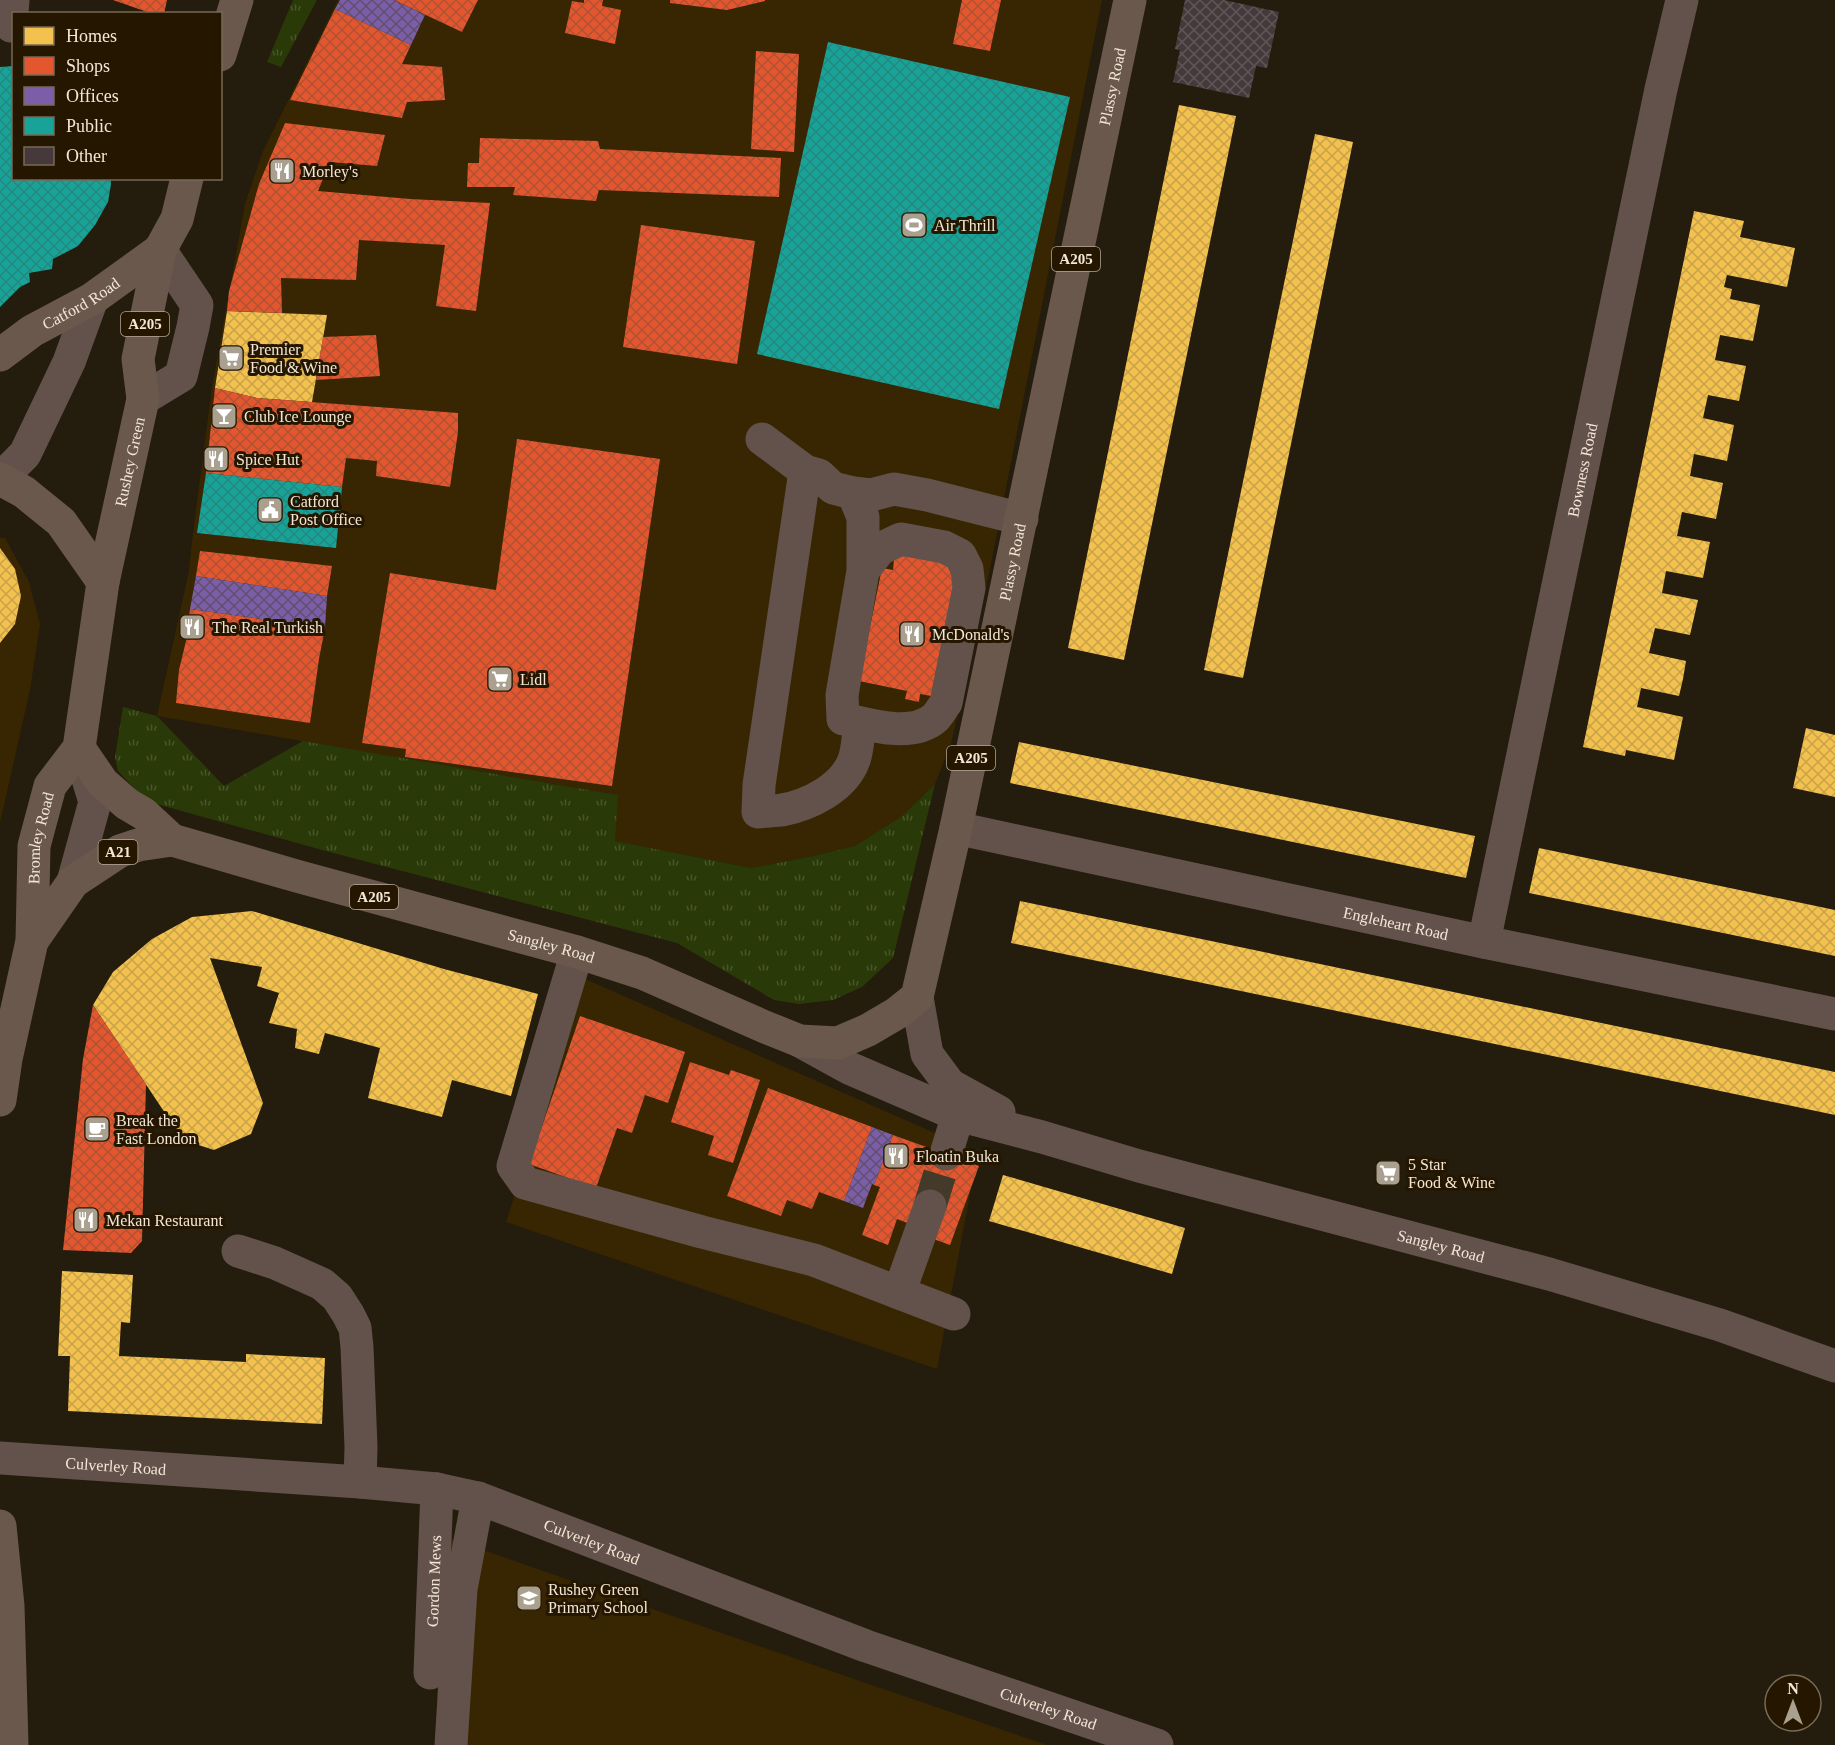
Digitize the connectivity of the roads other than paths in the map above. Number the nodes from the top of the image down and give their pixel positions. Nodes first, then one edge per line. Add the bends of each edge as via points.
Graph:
1 (237, 0) edge
2 (1130, 0) edge
3 (1682, 0) edge
4 (222, 49) edge
5 (187, 180) edge
6 (160, 250) junction
7 (92, 299) junction
8 (0, 355) edge
9 (143, 399) junction
10 (762, 439) dead end
11 (812, 473) junction
12 (0, 479) edge
13 (894, 489) junction
14 (853, 493) junction
15 (1022, 519) junction
16 (863, 571) junction
17 (104, 582) junction
18 (860, 723) junction
19 (79, 748) junction
20 (956, 828) junction
21 (172, 840) junction
22 (72, 882) junction
23 (32, 940) junction
24 (1484, 942) junction
25 (577, 952) junction
26 (917, 997) junction
27 (1835, 1014) edge
28 (800, 1041) junction
29 (0, 1100) edge
30 (958, 1115) junction
31 (1042, 1137) junction
32 (946, 1154) tunnel mouth
33 (930, 1206) tunnel mouth
34 (238, 1251) dead end
35 (899, 1293) junction
36 (954, 1314) dead end
37 (1835, 1366) edge
38 (0, 1458) edge
39 (360, 1482) junction
40 (437, 1489) junction
41 (478, 1498) junction
42 (0, 1526) edge
43 (430, 1673) dead end
44 (12, 1745) edge
45 (451, 1745) edge
46 (1157, 1745) edge

1 - 4 highway
2 - 15 highway, Plassy Road / A205
3 - 24 street, Bowness Road
5 - 6 highway, Rushey Green / A205 via 177,219
6 - 7 highway, Catford Road / A205
6 - 9 highway, Rushey Green / A205 via 138,359
6 - 9 street via 197,305 181,376
7 - 8 highway, Catford Road / A205 via 32,331
7 - 12 street via 69,362 25,454
9 - 17 highway, Rushey Green / A205
10 - 11 street
11 - 13 street via 833,466 883,476
11 - 14 street via 833,488
11 - 18 street via 759,785 758,812 807,802 839,783 854,759
12 - 17 highway via 62,522
13 - 14 street via 871,495
13 - 15 street
14 - 16 street via 863,517
15 - 20 highway, Plassy Road / A205
16 - 18 street via 842,695 843,718
16 - 18 street via 879,549 901,539 945,547 960,555 967,569 969,588 946,703 936,717 907,730
17 - 19 highway, Rushey Green / A205
19 - 21 highway, Sangley Road / A205 via 103,783
19 - 22 street via 95,802
19 - 23 highway, Bromley Road / A21 via 50,786 34,846
20 - 24 street, Engleheart Road
20 - 26 highway, Plassy Road / A205
21 - 22 highway, Bromley Road / A21 via 120,851
21 - 25 highway, Sangley Road / A205
22 - 23 highway, Bromley Road / A21
23 - 29 highway, Bromley Road / A21
24 - 27 street, Engleheart Road
25 - 28 highway, Sangley Road / A205 via 642,973
25 - 35 street via 513,1166 525,1183 814,1260
26 - 28 highway, A205 via 868,1030 838,1043
26 - 31 street, Sangley Road via 927,1054 950,1085
28 - 30 street, Sangley Road via 849,1068
30 - 31 street, Sangley Road
30 - 32 street
31 - 37 street, Sangley Road via 1549,1274 1720,1324
33 - 35 street
34 - 39 street via 322,1284 348,1314 357,1347
35 - 36 street
38 - 39 street, Culverley Road
39 - 40 street, Culverley Road
40 - 41 street, Culverley Road
40 - 43 street, Gordon Mews
41 - 45 street via 461,1589
41 - 46 street, Culverley Road via 866,1646
42 - 44 highway via 8,1606

